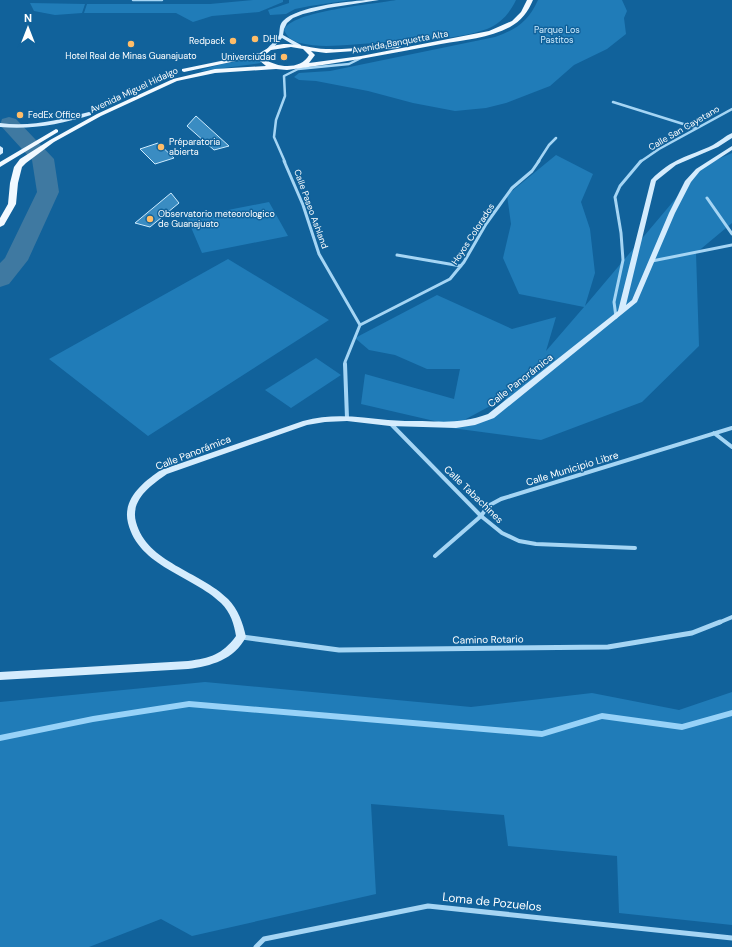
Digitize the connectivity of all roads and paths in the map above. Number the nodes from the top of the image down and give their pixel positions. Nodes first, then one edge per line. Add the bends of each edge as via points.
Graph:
1 (132, 0) edge
2 (162, 0) edge
3 (377, 0) edge
4 (530, 0) edge
5 (282, 36) junction
6 (454, 41) junction
7 (302, 47) junction
8 (269, 49) junction
9 (262, 54) junction
10 (361, 58) junction
11 (275, 67) junction
12 (296, 67) junction
13 (613, 102) dead end
14 (732, 109) edge
15 (89, 114) junction
16 (0, 126) edge
17 (696, 128) junction
18 (732, 136) edge
19 (556, 138) dead end
20 (0, 148) edge
21 (732, 148) edge
22 (0, 153) edge
23 (0, 165) edge
24 (707, 198) dead end
25 (0, 225) edge
26 (732, 234) edge
27 (732, 246) edge
28 (397, 256) dead end
29 (652, 261) junction
30 (461, 266) junction
31 (618, 314) junction
32 (360, 325) junction
33 (347, 418) junction
34 (390, 423) junction
35 (732, 428) edge
36 (714, 433) junction
37 (732, 447) edge
38 (481, 516) junction
39 (635, 548) dead end
40 (435, 556) dead end
41 (732, 617) edge
42 (241, 637) junction
43 (0, 676) edge
44 (732, 938) edge
45 (256, 947) edge

1 - 2 street
3 - 5 street via 299,13 284,23 281,29
4 - 6 main road via 524,14 506,28
5 - 7 street
5 - 8 street
6 - 7 main road, Avenida Banquetta Alta via 326,51
6 - 10 main road, Avenida Banquetta Alta
7 - 8 main road, Avenida Banquetta Alta via 283,46
7 - 12 main road via 312,55 303,65
8 - 9 main road
9 - 11 main road via 265,63
9 - 15 main road, Avenida Miguel Hidalgo via 186,70
10 - 12 main road, Avenida Banquetta Alta
10 - 32 street, Calle Paseo Ashland via 349,64 292,71 284,76 286,96 276,120 274,137 303,205 318,254
11 - 12 main road, Avenida Banquetta Alta
11 - 25 main road, Avenida Miguel Hidalgo via 215,71 175,80 99,115 52,141 18,167 13,201
13 - 17 street
14 - 17 street, Calle San Cayetano
15 - 16 street via 43,126
15 - 23 main road, Avenida Miguel Hidalgo
17 - 31 street, Calle San Cayetano via 642,160 620,186 615,197 622,260 614,302
18 - 31 street via 714,147 668,166 653,181
19 - 30 street, Hoyos Colorados via 532,171 512,188 486,224
20 - 22 street
21 - 29 street, Calle Panorámica via 698,170 688,181
24 - 26 street
27 - 29 street
28 - 30 street
29 - 31 street, Calle Panorámica via 634,301
30 - 32 street, Hoyos Colorados via 450,279
31 - 34 street, Calle Panorámica via 491,416 456,425
32 - 33 street via 345,362
33 - 34 street, Calle Panorámica
33 - 42 street, Calle Panorámica via 306,423 164,472 149,482 132,503 130,513 138,539 148,551 220,596 234,612 240,624
34 - 38 street, Calle Tabachines
35 - 36 street, Calle Municipio Libre
36 - 37 street
36 - 38 street, Calle Municipio Libre via 501,499 488,506
38 - 39 street, Calle Tabachines via 502,533 519,541 559,546
38 - 40 street, Calle Municipio Libre
41 - 42 street, Camino Rotario via 692,633 608,647 339,650
42 - 43 street via 232,650 222,658 205,663
44 - 45 street, Loma de Pozuelos via 428,906 264,939

